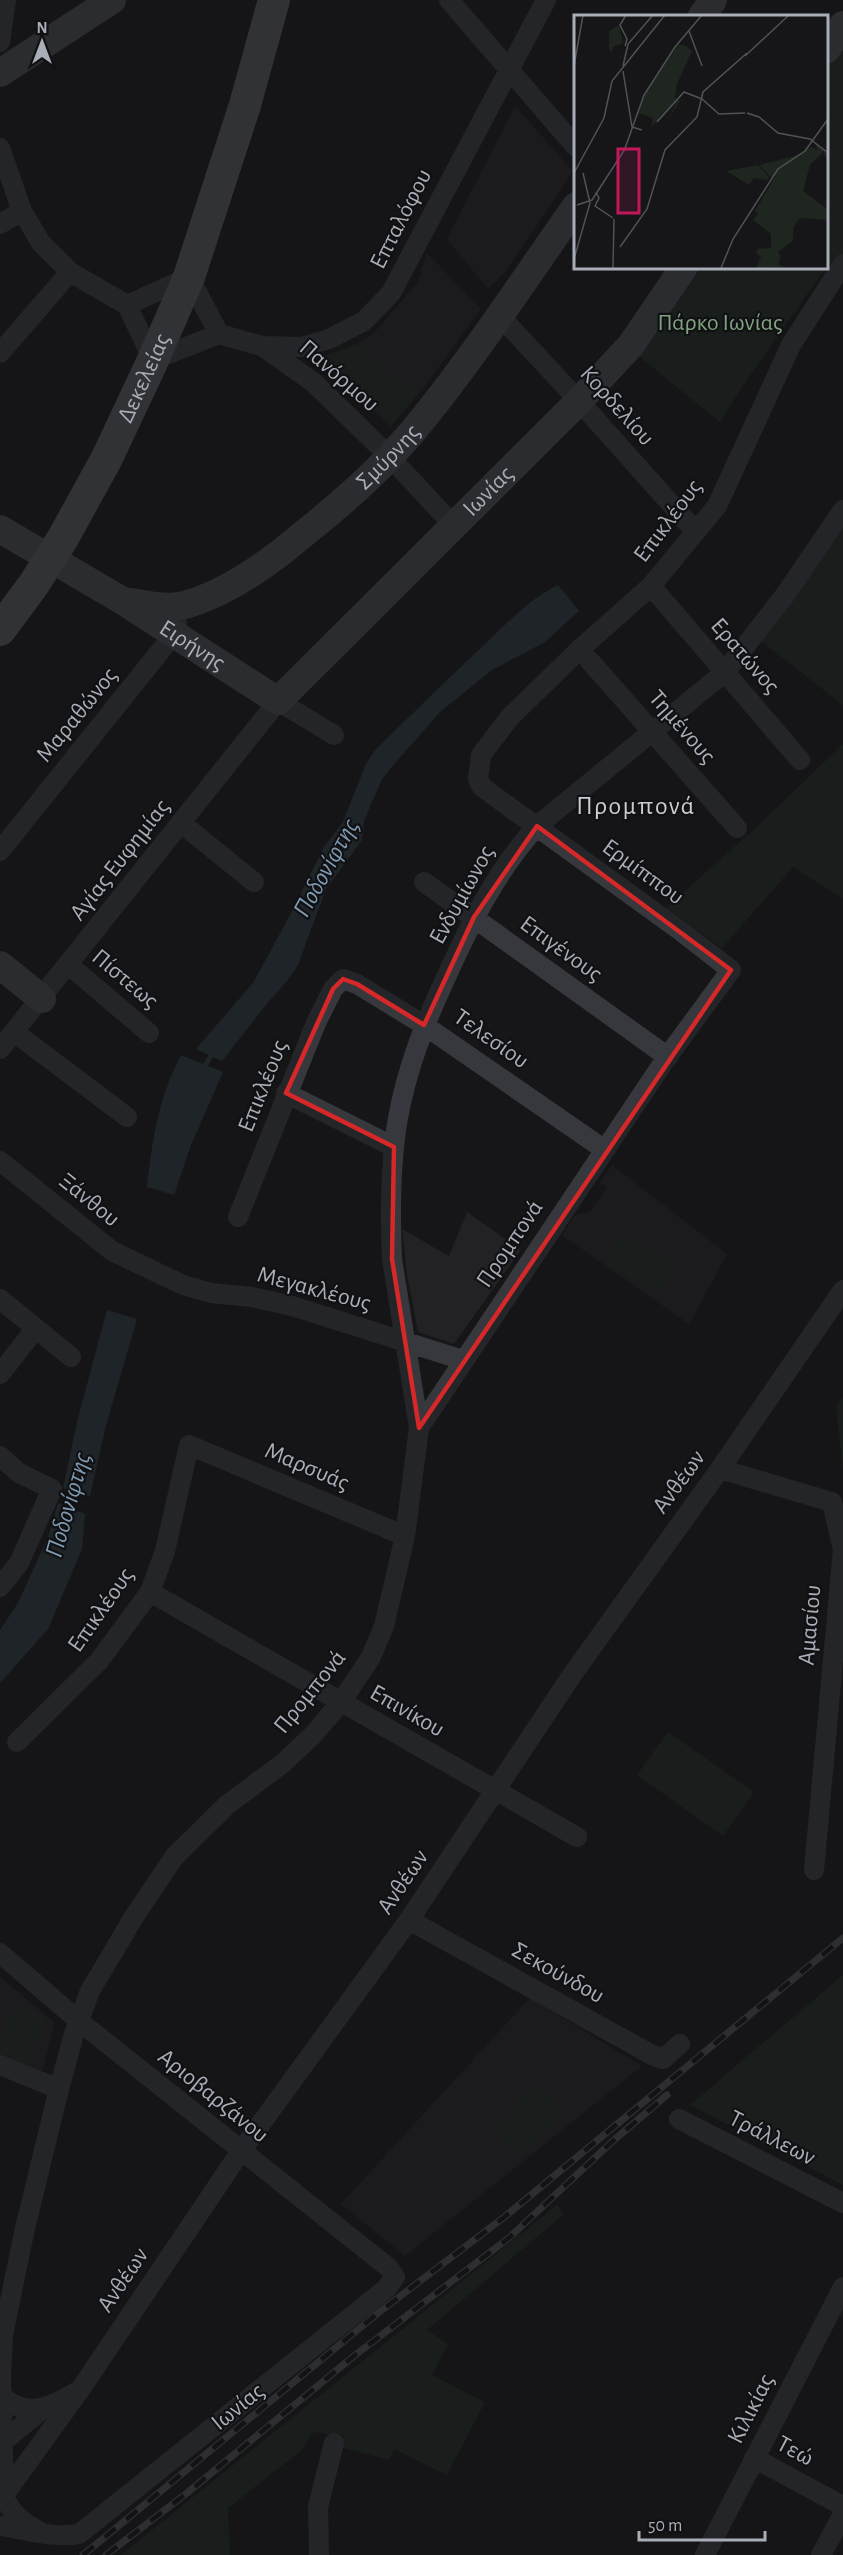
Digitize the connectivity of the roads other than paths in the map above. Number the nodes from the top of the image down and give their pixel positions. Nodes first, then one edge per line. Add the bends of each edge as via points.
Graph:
1 (6, 0) edge
2 (112, 0) edge
3 (274, 0) edge
4 (292, 0) edge
5 (449, 0) edge
6 (546, 0) edge
7 (713, 0) edge
8 (703, 15) edge
9 (843, 25) edge
10 (0, 42) edge
11 (828, 47) edge
12 (508, 69) junction
13 (0, 73) edge
14 (245, 105) junction
15 (574, 145) edge
16 (0, 148) edge
17 (574, 209) edge
18 (22, 210) junction
19 (0, 224) edge
20 (843, 264) edge
21 (682, 268) edge
22 (70, 272) junction
23 (189, 277) junction
24 (127, 305) junction
25 (499, 315) junction
26 (219, 334) junction
27 (262, 346) junction
28 (0, 353) edge
29 (153, 360) junction
30 (579, 400) junction
31 (389, 456) junction
32 (843, 510) edge
33 (454, 526) junction
34 (0, 529) edge
35 (696, 532) junction
36 (50, 560) junction
37 (651, 586) junction
38 (123, 601) junction
39 (184, 605) junction
40 (0, 630) edge
41 (174, 634) junction
42 (589, 660) dead end
43 (725, 672) junction
44 (278, 701) junction
45 (652, 732) junction
46 (334, 735) dead end
47 (800, 760) dead end
48 (478, 767) joint
49 (181, 823) junction
50 (537, 826) junction
51 (737, 828) dead end
52 (0, 851) edge
53 (254, 882) dead end
54 (424, 882) dead end
55 (474, 917) junction
56 (0, 964) edge
57 (69, 965) junction
58 (731, 970) joint
59 (343, 979) joint
60 (42, 999) junction
61 (424, 1024) junction
62 (14, 1032) junction
63 (149, 1033) dead end
64 (0, 1048) edge
65 (668, 1057) junction
66 (286, 1093) junction
67 (127, 1117) dead end
68 (394, 1147) junction
69 (604, 1150) junction
70 (0, 1161) edge
71 (238, 1217) dead end
72 (152, 1270) joint
73 (843, 1290) edge
74 (0, 1299) edge
75 (36, 1328) junction
76 (404, 1340) junction
77 (71, 1358) dead end
78 (463, 1360) junction
79 (0, 1374) edge
80 (418, 1428) junction
81 (189, 1445) joint
82 (0, 1456) edge
83 (720, 1469) junction
84 (405, 1536) junction
85 (0, 1587) edge
86 (150, 1592) junction
87 (341, 1702) junction
88 (17, 1742) dead end
89 (495, 1791) junction
90 (576, 1837) dead end
91 (814, 1870) dead end
92 (409, 1920) junction
93 (0, 1953) edge
94 (79, 2021) junction
95 (680, 2044) dead end
96 (0, 2065) edge
97 (59, 2089) junction
98 (679, 2119) dead end
99 (241, 2151) junction
100 (843, 2203) edge
101 (395, 2277) joint
102 (843, 2287) edge
103 (1, 2381) edge
104 (80, 2390) junction
105 (44, 2408) junction
106 (1, 2443) edge
107 (334, 2443) dead end
108 (754, 2458) junction
109 (2, 2498) edge
110 (843, 2506) edge
111 (843, 2514) edge
112 (0, 2526) edge
113 (39, 2531) junction
114 (0, 2540) edge
115 (319, 2555) edge
116 (705, 2555) edge
117 (821, 2555) edge

1 - 10 street
2 - 13 street
3 - 14 main road, Δεκελείας
4 - 14 main road, Δεκελείας via 276,44
5 - 12 street
6 - 12 street, Επταλόφου
7 - 8 street
9 - 11 street
12 - 15 street
12 - 27 street, Επταλόφου via 391,293 364,321 329,339 301,347
14 - 23 main road, Δεκελείας
16 - 18 street
17 - 25 street, Σμύρνης
18 - 19 street
18 - 22 street via 41,243
20 - 35 street, Επικλέους via 791,345 717,506
21 - 30 street, Ιωνίας via 631,345
22 - 24 street
22 - 28 street
23 - 24 street
23 - 26 street
23 - 29 main road, Δεκελείας
24 - 29 street
25 - 30 street, Κορδελίου
25 - 31 street, Σμύρνης via 422,421
26 - 27 street, Επταλόφου
26 - 29 street
27 - 31 street, Πανόρμου via 313,382
29 - 36 main road, Δεκελείας via 107,458
30 - 33 street, Ιωνίας
30 - 35 street, Κορδελίου
31 - 33 street, Πανόρμου
31 - 39 street, Σμύρνης via 278,556 245,577
32 - 43 street, Ενδυμίωνος via 785,595
33 - 44 street, Ιωνίας
34 - 36 street, Ειρήνης
35 - 37 street, Επικλέους
36 - 38 street, Ειρήνης
36 - 40 main road, Δεκελείας
37 - 43 street, Ερατώνος
37 - 48 street, Επικλέους via 510,717 487,745
38 - 39 street, Σμύρνης via 154,607
38 - 41 street, Ειρήνης
39 - 41 street, Μαραθώνος
41 - 44 street, Ειρήνης
41 - 52 street, Μαραθώνος
42 - 45 street, Τημένους
43 - 45 street, Ενδυμίωνος
43 - 47 street, Ερατώνος
44 - 46 street, Ειρήνης
44 - 49 street, Αγίας Ευφημίας
45 - 50 street, Ενδυμίωνος
45 - 51 street, Τημένους
48 - 50 street, Ερμίππου via 482,788
49 - 53 street
49 - 57 street, Αγίας Ευφημίας
50 - 55 street, Ενδυμίωνος via 498,876
50 - 58 street, Ερμίππου
54 - 55 street, Επιγένους
55 - 61 street, Ενδυμίωνος
55 - 65 street, Επιγένους
56 - 60 street
57 - 60 street, Αγίας Ευφημίας
57 - 63 street, Πίστεως
58 - 65 street, Προμπονά
59 - 61 street, Τελεσίου
59 - 66 street, Επικλέους via 329,998
60 - 62 street, Αγίας Ευφημίας
61 - 68 street, Ενδυμίωνος via 404,1090
61 - 69 street, Τελεσίου
62 - 64 street, Αγίας Ευφημίας
62 - 67 street
65 - 69 street, Προμπονά
66 - 68 street
66 - 71 street, Επικλέους
68 - 76 street, Ενδυμίωνος via 391,1239
69 - 78 street, Προμπονά
70 - 72 street, Ξάνθου via 112,1251
72 - 76 street, Μεγακλέους via 192,1288 292,1306
73 - 83 street, Ανθέων
74 - 75 street
75 - 77 street
75 - 79 street
76 - 78 street, Μεγακλέους
76 - 80 street, Ενδυμίωνος
78 - 80 street, Προμπονά
80 - 84 street, Προμπονά
81 - 84 street, Μαρσυάς
81 - 86 street, Επικλέους via 165,1551
82 - 85 street via 20,1473 52,1489 19,1563
83 - 89 street, Ανθέων via 572,1675
83 - 91 street, Αμασίου via 832,1502 843,1550
84 - 87 street, Προμπονά via 384,1626 371,1657
86 - 87 street, Επινίκου
86 - 88 street, Επικλέους via 99,1661
87 - 89 street, Επινίκου
87 - 94 street, Προμπονά via 282,1764 228,1804 175,1856 103,1967
89 - 90 street, Επινίκου
89 - 92 street, Ανθέων
92 - 95 street, Σεκούνδου via 652,2055 663,2059
92 - 99 street, Ανθέων
93 - 94 street, Αριοβαρζάνου
94 - 97 street, Προμπονά
94 - 99 street, Αριοβαρζάνου
96 - 97 street
97 - 103 street, Προμπονά via 10,2298 3,2334
98 - 100 street, Τράλλεων
99 - 101 street, Αριοβαρζάνου via 389,2268
99 - 104 street, Ανθέων
101 - 113 street, Ιωνίας via 387,2288 79,2534 50,2535
102 - 108 street, Κιλικίας
103 - 105 street via 15,2405 34,2410
103 - 106 street, Προμπονά
104 - 105 street
104 - 109 street, Ανθέων
105 - 106 street
106 - 109 street, Προμπονά
107 - 115 street via 320,2499
108 - 110 street, Τεώ
108 - 116 street, Κιλικίας
109 - 113 street via 22,2522
111 - 117 street
112 - 113 street
113 - 114 street via 24,2538

